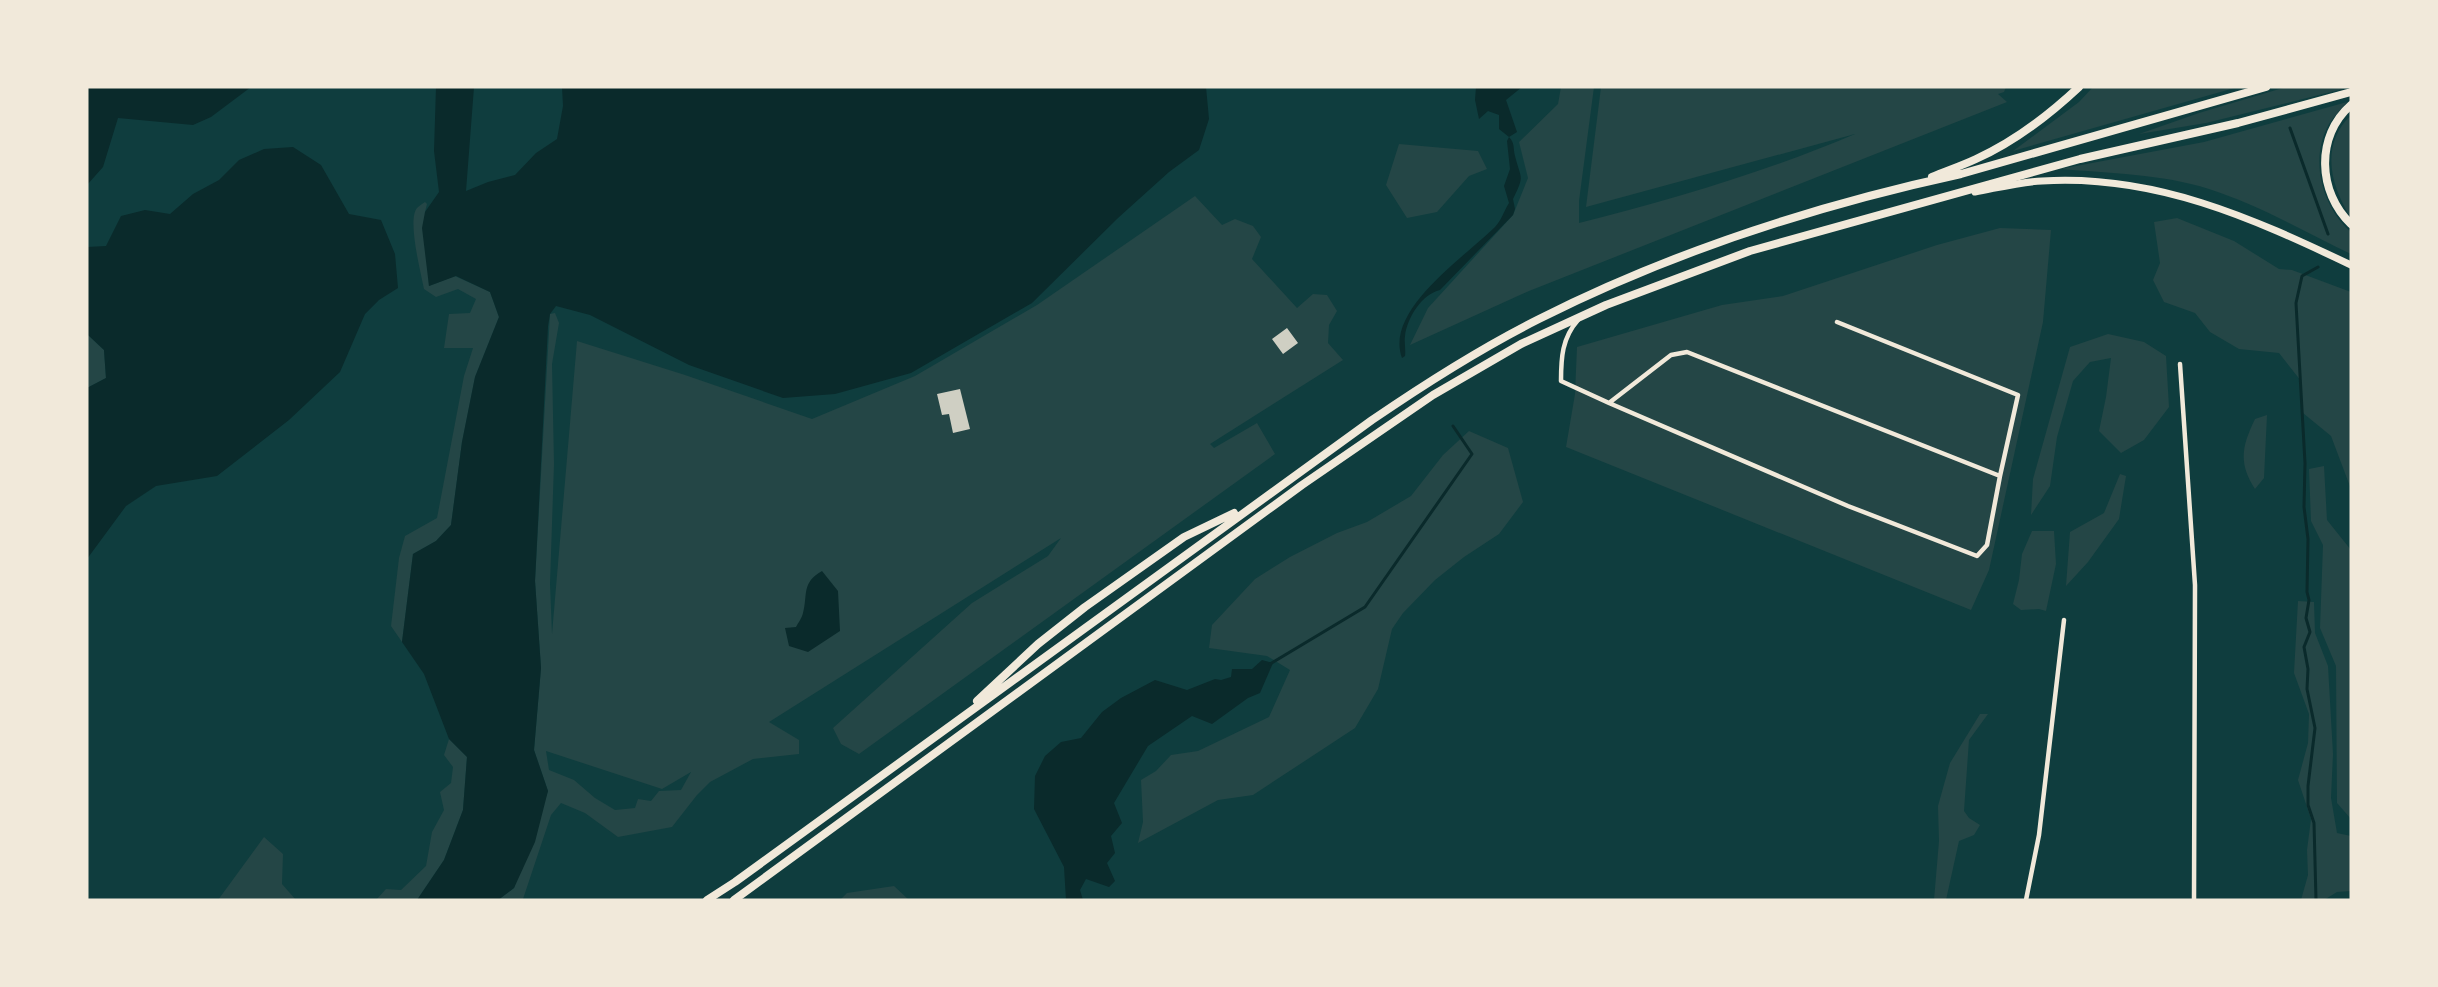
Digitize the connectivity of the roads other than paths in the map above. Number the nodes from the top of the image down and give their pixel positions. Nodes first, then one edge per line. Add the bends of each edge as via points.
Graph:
1 (2079, 87) edge
2 (2266, 87) edge
3 (2351, 92) edge
4 (2351, 105) edge
5 (1912, 185) junction
6 (1919, 203) junction
7 (2351, 224) edge
8 (2351, 265) edge
9 (1581, 316) junction
10 (1837, 322) dead end
11 (2180, 364) dead end
12 (1609, 403) junction
13 (2000, 476) junction
14 (1261, 498) junction
15 (2064, 620) dead end
16 (952, 725) junction
17 (707, 900) edge
18 (734, 900) edge
19 (2026, 900) edge
20 (2194, 900) edge

1 - 5 highway via 2049,114 1999,147
2 - 5 highway
3 - 6 highway
4 - 7 highway via 2331,129 2325,166 2337,207
5 - 14 highway via 1690,253 1539,318 1425,384
6 - 8 main road via 2029,182 2069,180 2123,185 2177,195 2233,212
6 - 9 highway via 1750,251
9 - 12 street via 1566,337 1561,381
9 - 18 highway via 1483,365 1379,431
10 - 13 street via 2018,395
11 - 20 street via 2195,585
12 - 13 street via 1671,355 1687,352
12 - 13 street via 1848,506 1977,556 1987,544
14 - 16 highway
14 - 16 highway via 1184,537 1085,607 1038,644
15 - 19 street via 2039,835
16 - 17 highway

